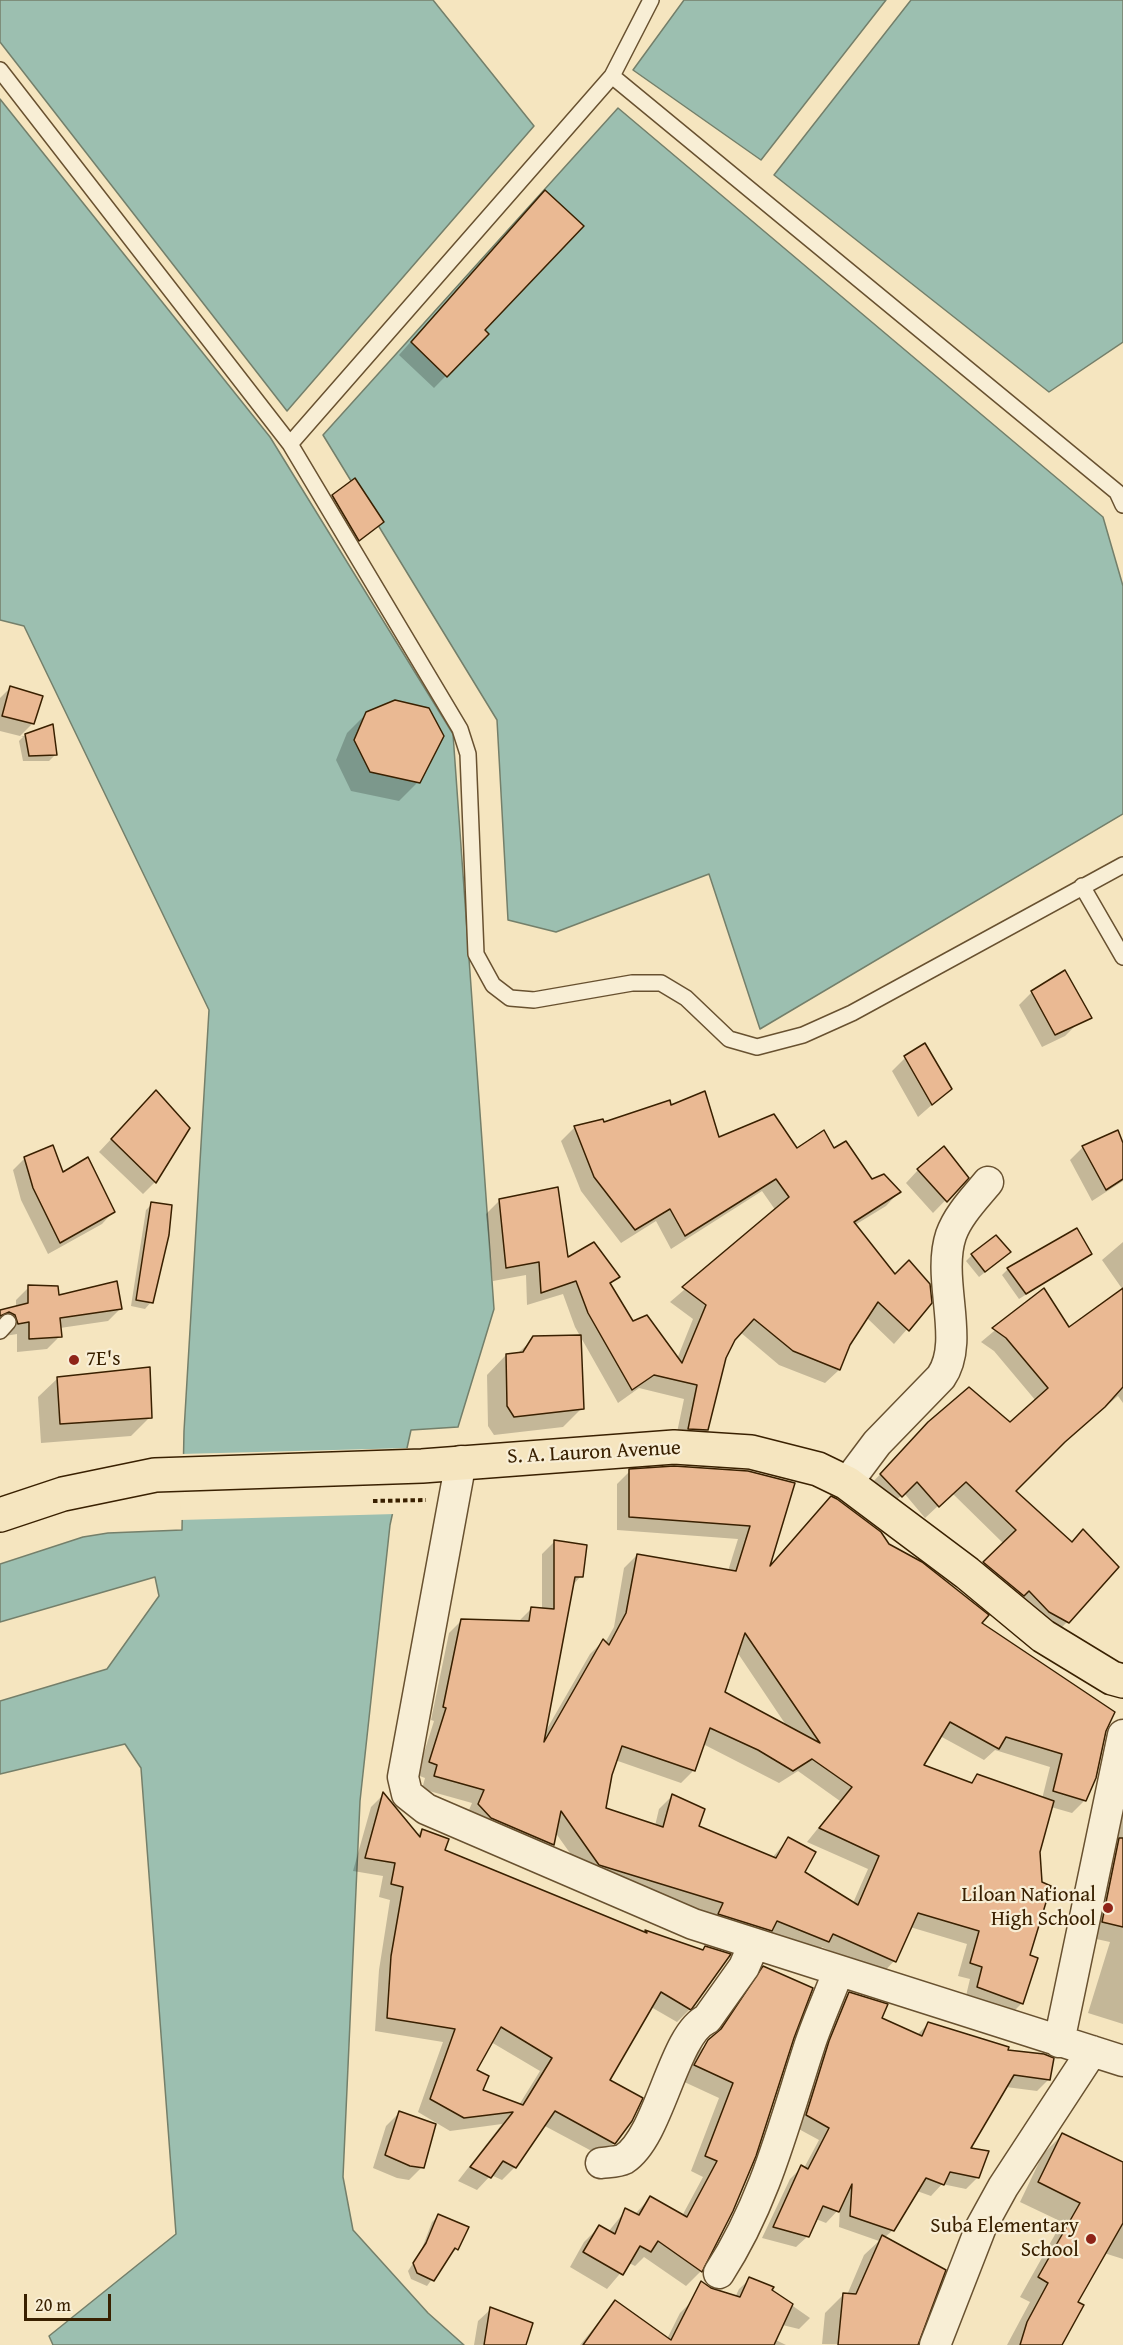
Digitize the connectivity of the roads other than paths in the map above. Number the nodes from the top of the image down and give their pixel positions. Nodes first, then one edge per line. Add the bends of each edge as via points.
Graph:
1 (651, 0) edge
2 (0, 70) edge
3 (612, 76) junction
4 (290, 444) junction
5 (1123, 505) edge
6 (1123, 866) edge
7 (1083, 886) junction
8 (1123, 957) edge
9 (988, 1182) dead end
10 (461, 1461) junction
11 (847, 1483) junction
12 (1, 1512) edge
13 (1123, 1681) edge
14 (1123, 1735) edge
15 (754, 1944) junction
16 (838, 1972) junction
17 (1059, 2042) junction
18 (1092, 2052) junction
19 (1123, 2061) edge
20 (601, 2163) dead end
21 (719, 2273) dead end
22 (935, 2345) edge

1 - 3 lane
2 - 4 lane
3 - 4 lane
3 - 5 lane via 1117,492
4 - 7 lane via 460,729 468,754 476,954 493,985 510,998 534,1000 632,983 661,983 686,998 729,1039 757,1047 803,1035 852,1013
6 - 7 lane
7 - 8 lane
9 - 11 street via 957,1221 949,1243 945,1278 951,1349 945,1372 877,1443
10 - 11 highway, S. A. Lauron Avenue via 639,1448 714,1448 787,1459
10 - 12 highway, S. A. Lauron Avenue via 422,1466 155,1475 63,1494
10 - 15 street via 403,1778 407,1794 436,1814 693,1924
11 - 13 highway, S. A. Lauron Avenue via 1043,1636
14 - 17 street
15 - 16 street
15 - 20 street via 744,1967 679,2055 635,2148 622,2160
16 - 17 street
16 - 21 street via 810,2044 767,2180 740,2242
17 - 18 street
18 - 19 street
18 - 22 street via 981,2227

